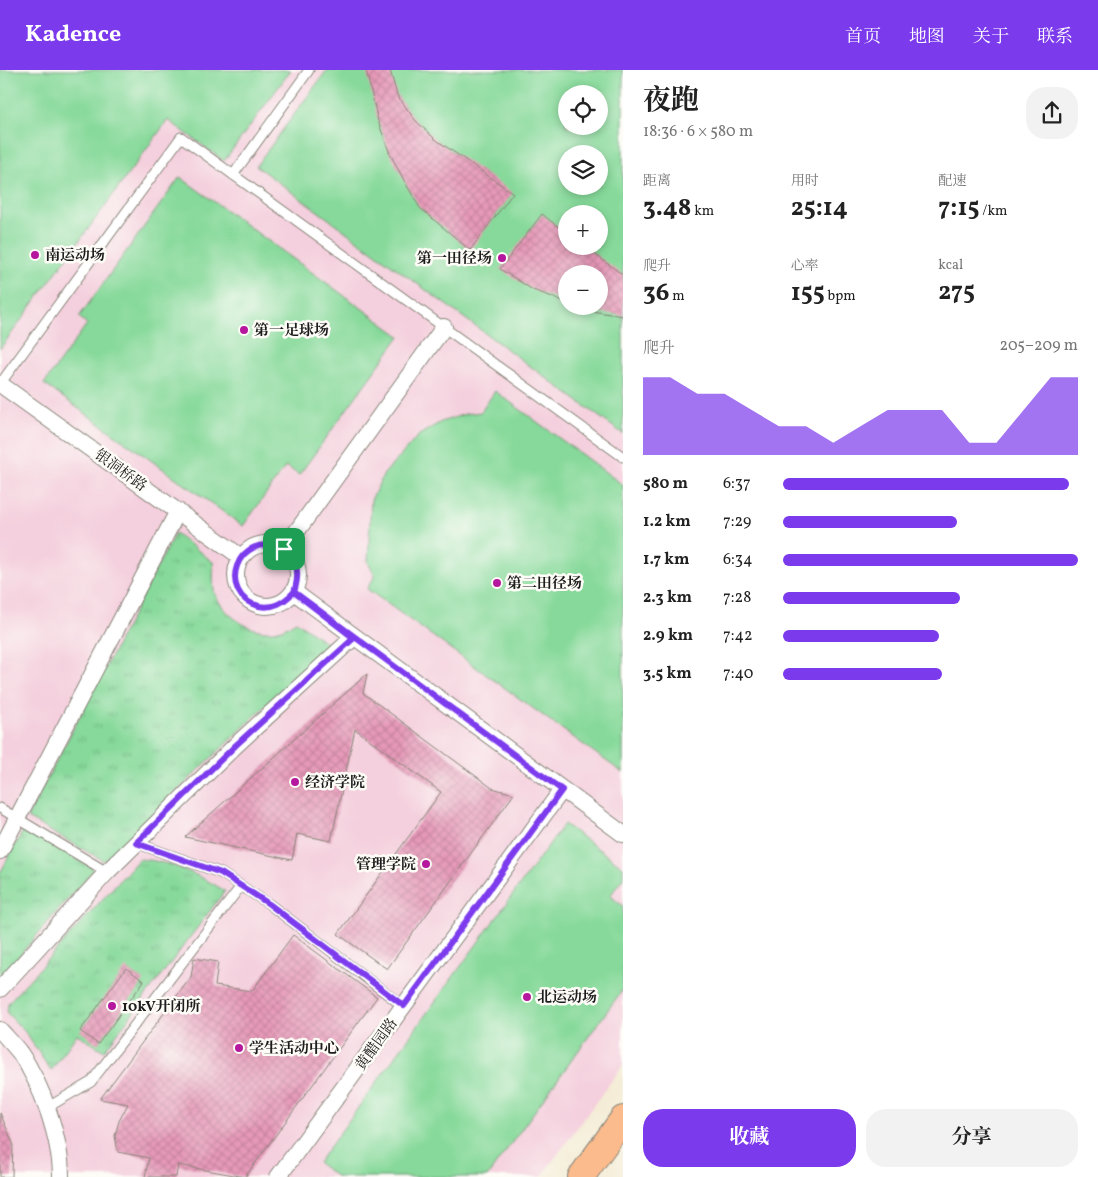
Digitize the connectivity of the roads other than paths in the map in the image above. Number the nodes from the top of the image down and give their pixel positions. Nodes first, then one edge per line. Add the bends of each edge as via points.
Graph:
1 (309, 70) edge
2 (233, 175) junction
3 (444, 327) junction
4 (0, 384) edge
5 (623, 457) edge
6 (178, 511) junction
7 (284, 549) junction
8 (241, 557) junction
9 (294, 592) junction
10 (354, 638) junction
11 (562, 790) junction
12 (0, 808) edge
13 (17, 820) junction
14 (623, 834) edge
15 (136, 843) junction
16 (0, 851) edge
17 (107, 872) junction
18 (241, 886) junction
19 (0, 989) edge
20 (404, 1006) junction
21 (0, 1030) edge
22 (48, 1107) junction
23 (623, 1119) edge
24 (284, 1175) edge
25 (62, 1177) edge
26 (581, 1177) edge

1 - 2 lane
2 - 3 lane
2 - 4 lane via 181,137
3 - 5 lane
3 - 7 street
4 - 6 street, 银洞桥路
6 - 8 street, 银洞桥路
6 - 13 street
7 - 8 street via 273,544 261,544 250,548
7 - 9 street via 298,568
8 - 9 street via 235,578 238,589 249,601 265,607 276,605
9 - 10 street
10 - 11 street
10 - 15 street via 236,745
11 - 14 street
11 - 20 street, 黄醋园路
12 - 13 lane
13 - 16 street
13 - 17 lane
15 - 17 street
15 - 18 lane via 221,873
17 - 19 street
18 - 20 lane
18 - 22 lane via 90,1082
20 - 24 street, 黄醋园路
21 - 22 street via 21,1054
22 - 25 street
23 - 26 main road

